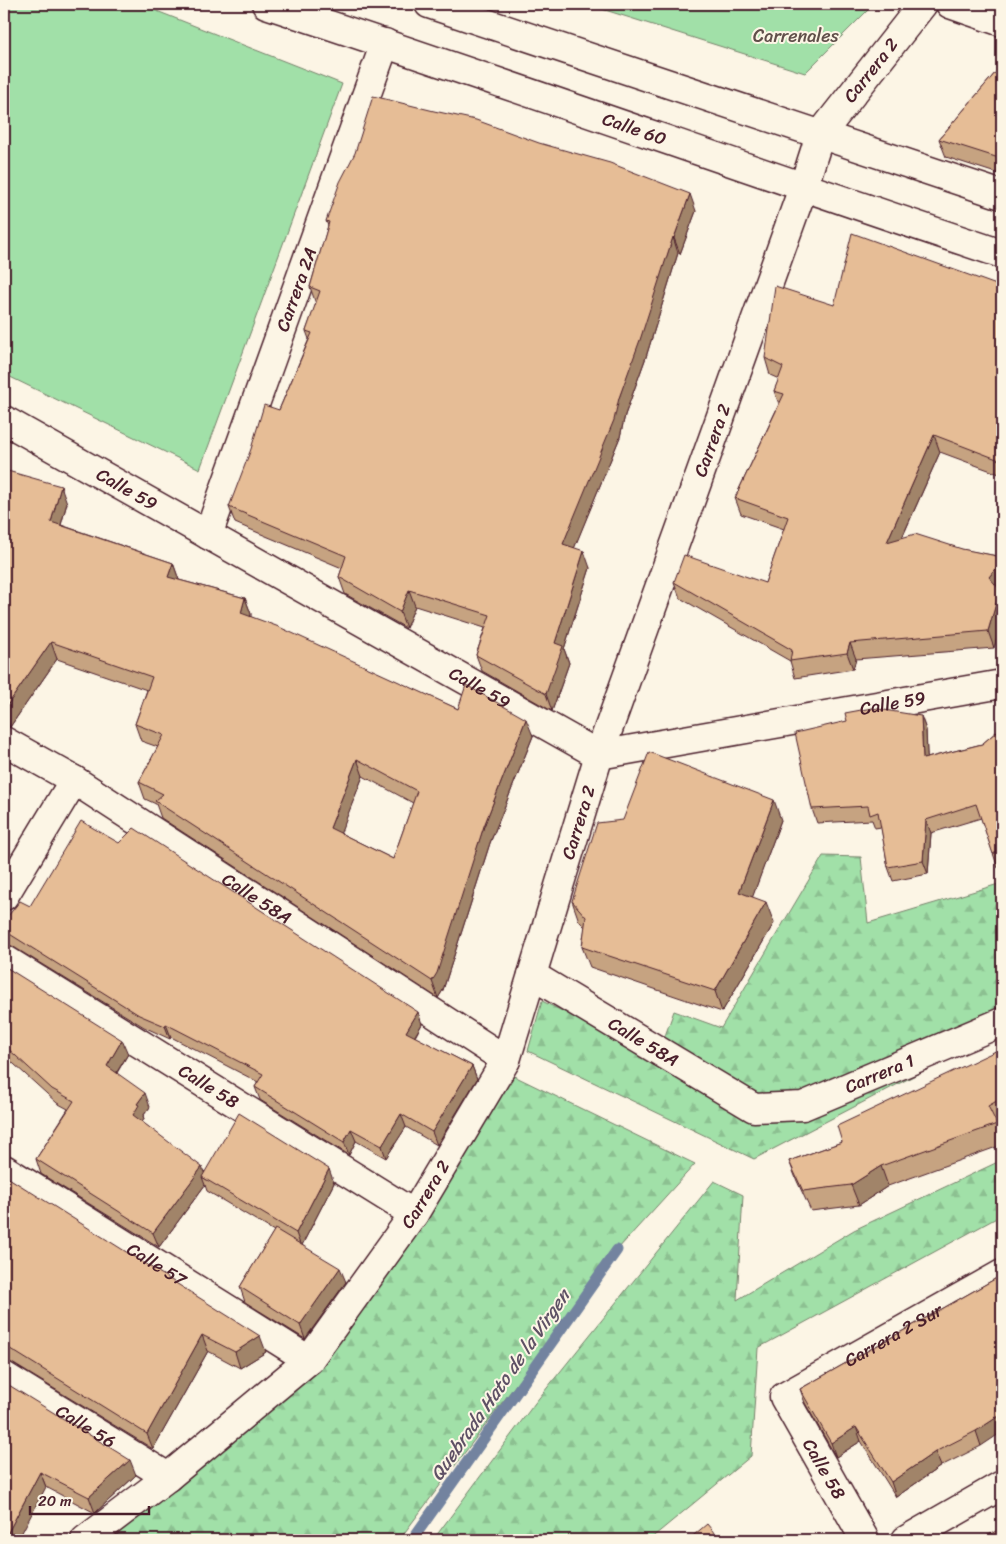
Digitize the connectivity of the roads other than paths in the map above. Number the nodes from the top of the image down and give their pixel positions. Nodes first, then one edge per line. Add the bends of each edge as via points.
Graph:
1 (266, 4) edge
2 (429, 4) edge
3 (923, 4) edge
4 (950, 4) edge
5 (1002, 22) edge
6 (385, 43) junction
7 (820, 134) junction
8 (804, 188) junction
9 (1002, 195) edge
10 (1002, 254) edge
11 (4, 420) edge
12 (208, 535) junction
13 (1002, 684) edge
14 (4, 741) edge
15 (599, 755) junction
16 (74, 780) junction
17 (4, 896) edge
18 (4, 959) edge
19 (532, 975) junction
20 (1002, 1022) edge
21 (506, 1060) junction
22 (754, 1108) joint
23 (4, 1169) edge
24 (414, 1214) junction
25 (1002, 1274) edge
26 (309, 1360) junction
27 (4, 1376) edge
28 (784, 1397) joint
29 (168, 1477) junction
30 (1002, 1485) edge
31 (85, 1540) edge
32 (865, 1540) edge
33 (906, 1540) edge

1 - 6 street, Calle 60
2 - 7 street
3 - 7 street, Carrera 2
4 - 5 street
6 - 8 street, Calle 60
6 - 12 street, Carrera 2A
7 - 8 street, Carrera 2
7 - 9 street
8 - 10 street, Calle 60
8 - 15 street, Carrera 2
11 - 12 street, Calle 59
12 - 15 street, Calle 59
13 - 15 street, Calle 59
14 - 16 street, Calle 58A
15 - 19 street, Carrera 2
16 - 17 street
16 - 21 street, Calle 58A
18 - 24 street, Calle 58
19 - 21 street, Carrera 2
19 - 22 street, Calle 58A
20 - 22 street, Carrera 1 via 803,1106
21 - 24 street, Carrera 2
23 - 26 street, Calle 57
24 - 26 street, Carrera 2
25 - 28 street, Carrera 2 Sur
26 - 29 street, Carrera 2
27 - 29 street, Calle 56
28 - 32 street, Calle 58
29 - 31 street, Carrera 2
30 - 33 street

